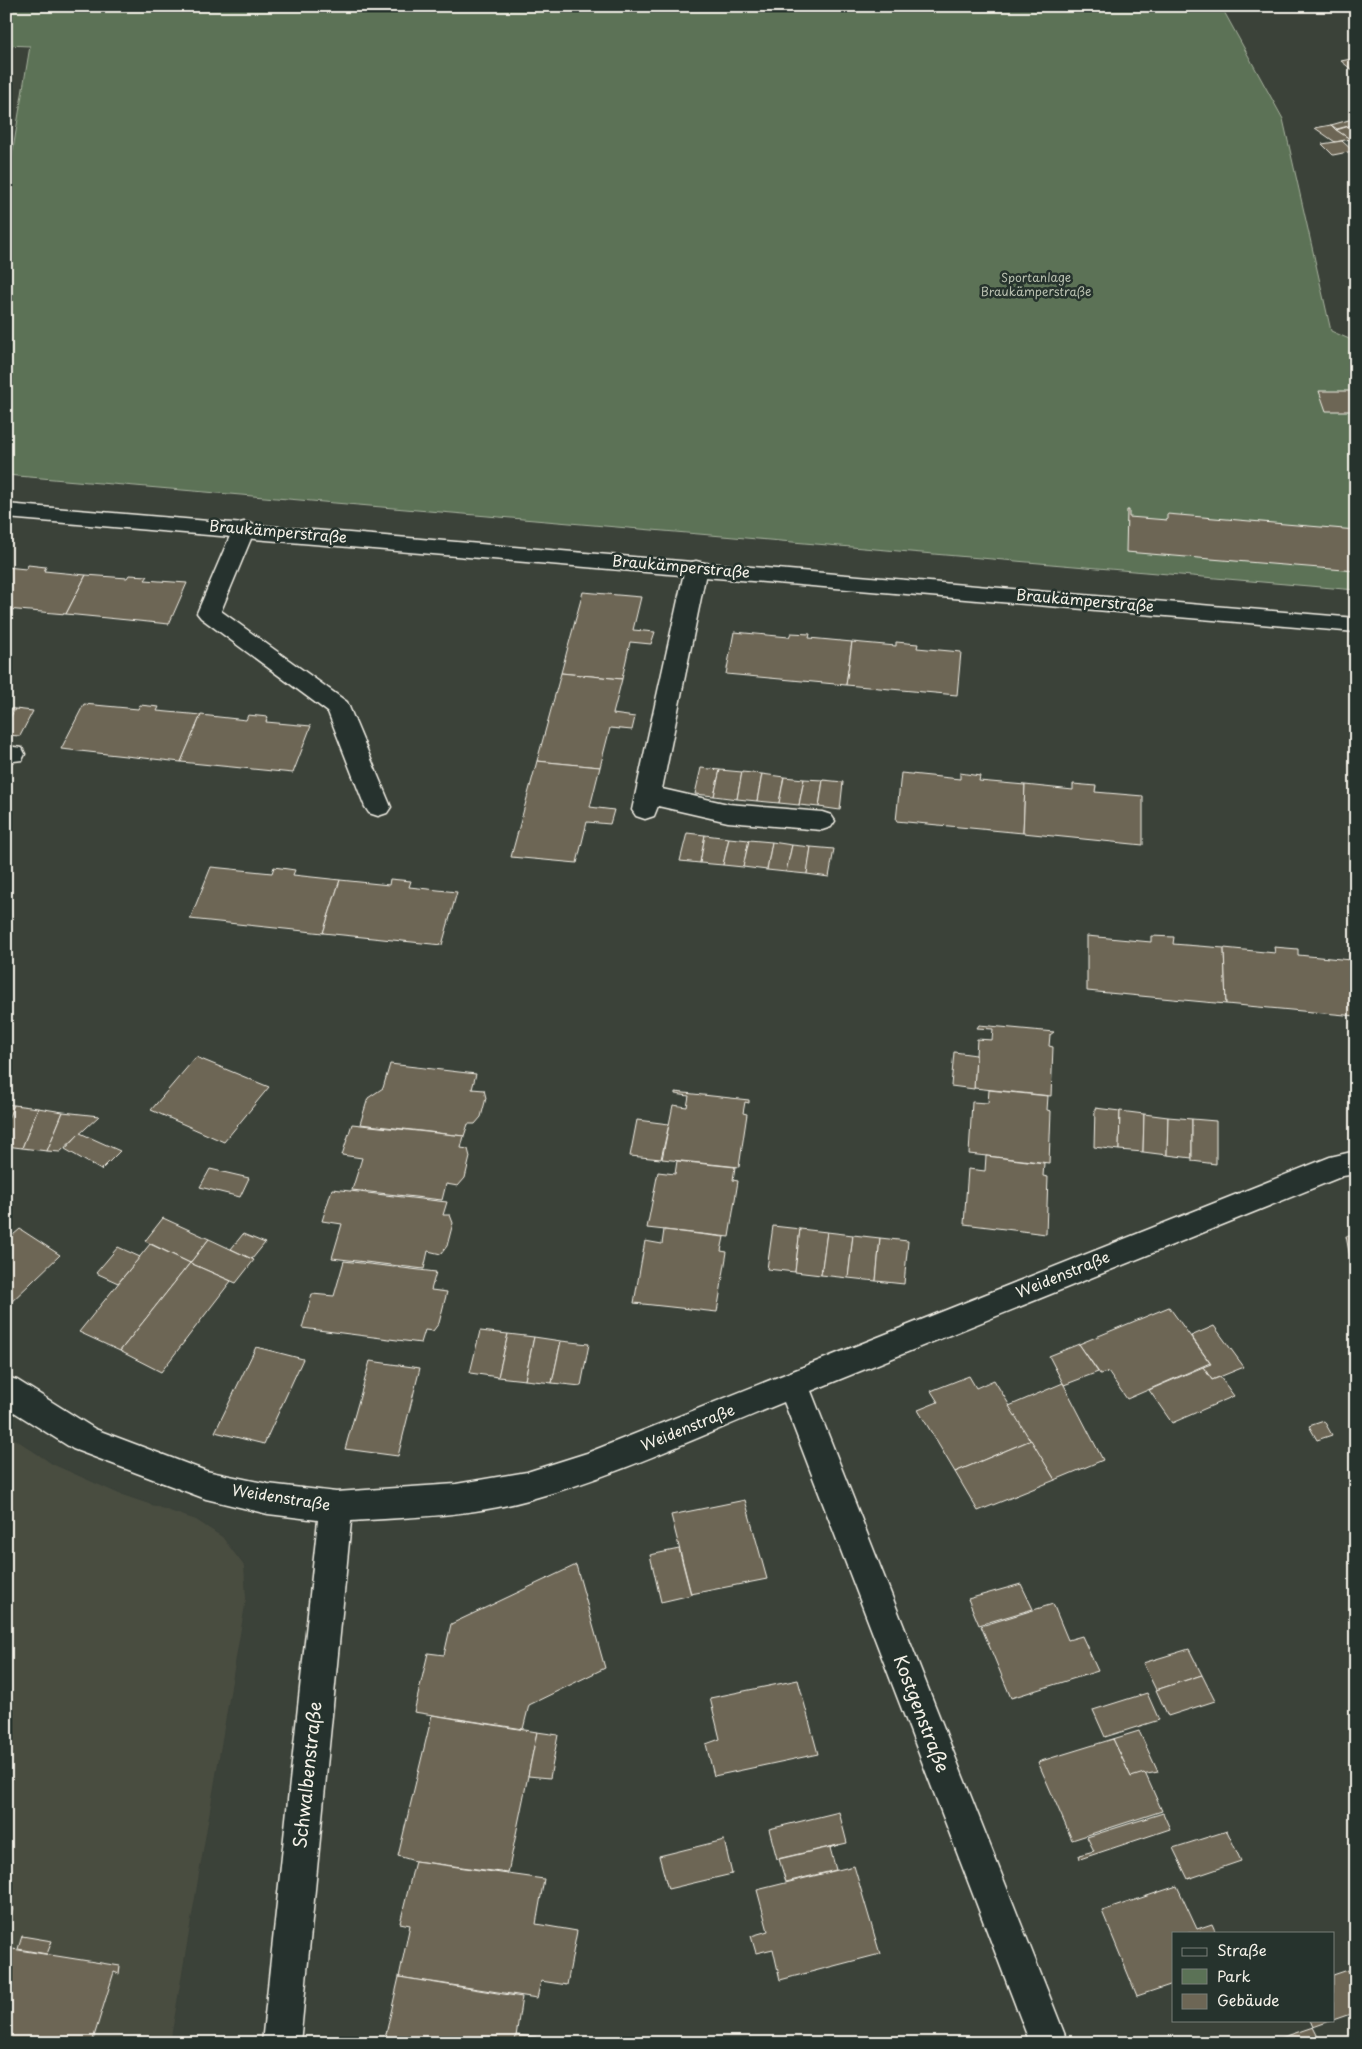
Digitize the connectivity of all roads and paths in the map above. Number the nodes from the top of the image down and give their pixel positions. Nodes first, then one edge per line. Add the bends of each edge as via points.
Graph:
1 (6, 511) edge
2 (244, 529) junction
3 (696, 568) junction
4 (1355, 628) edge
5 (378, 807) dead end
6 (822, 821) dead end
7 (1356, 1162) edge
8 (793, 1386) junction
9 (6, 1390) edge
10 (336, 1507) junction
11 (281, 2043) edge
12 (1049, 2043) edge

1 - 2 street, Braukämperstraße
2 - 3 street, Braukämperstraße
2 - 5 street via 209,613 338,708
3 - 4 street, Braukämperstraße
3 - 6 street via 647,802
7 - 8 street, Weidenstraße via 1340,1165 1122,1250
8 - 10 street, Weidenstraße via 591,1466 528,1486 456,1499
8 - 12 street, Kostgenstraße
9 - 10 street, Weidenstraße via 84,1439 206,1485 268,1499
10 - 11 street, Schwalbenstraße

